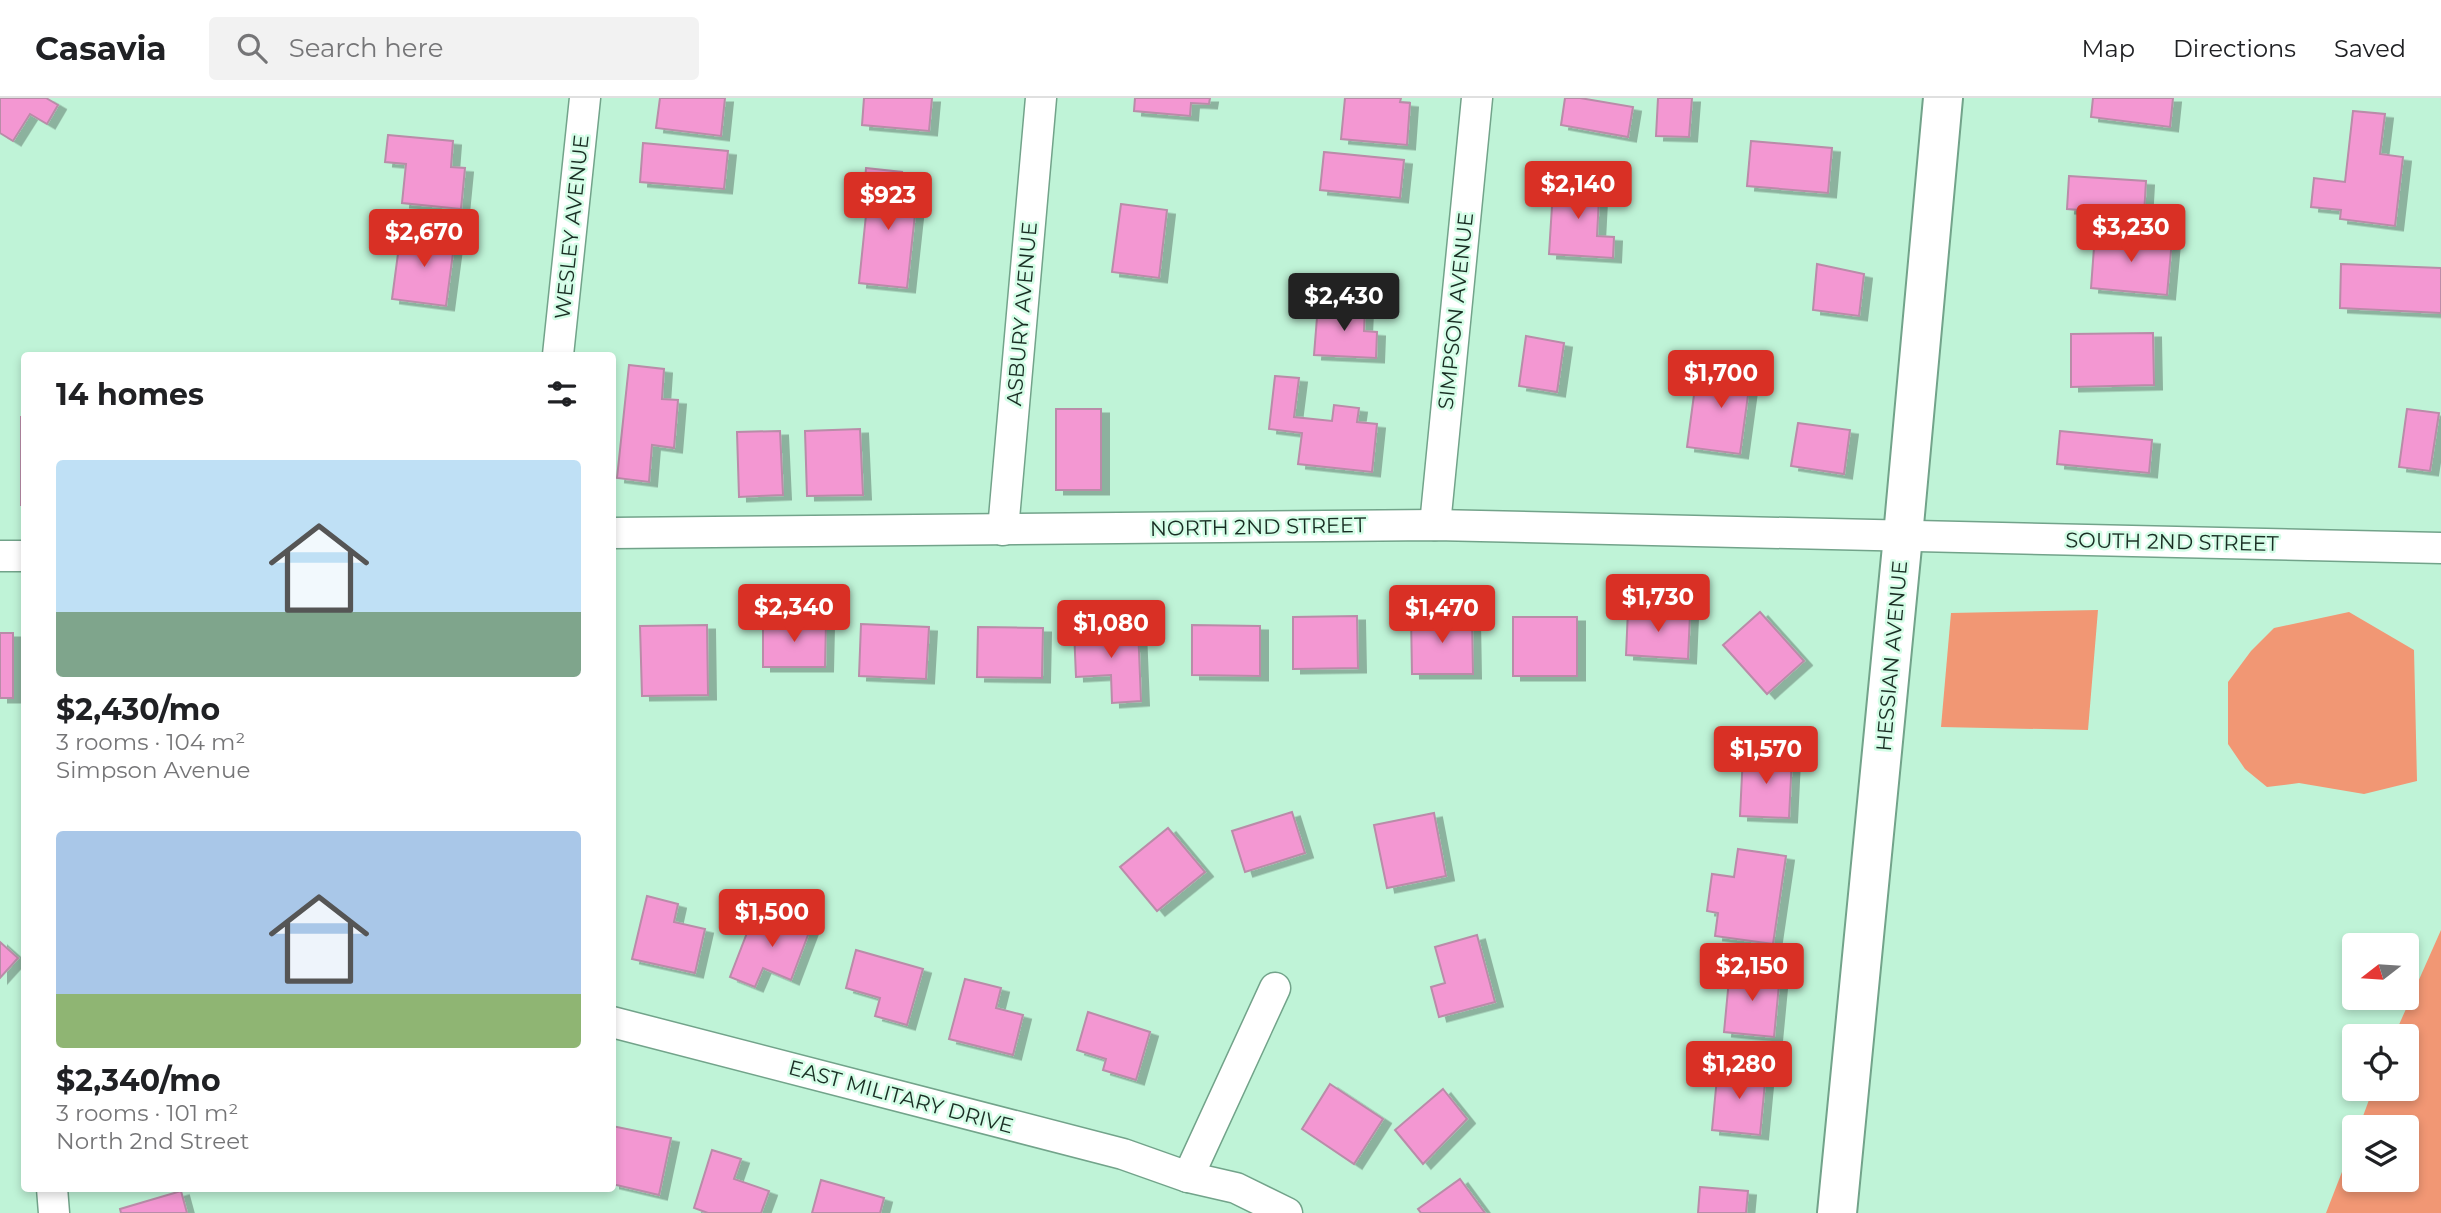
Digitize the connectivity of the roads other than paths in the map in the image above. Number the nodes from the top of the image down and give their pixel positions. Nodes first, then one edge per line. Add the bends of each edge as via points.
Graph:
1 (585, 98) edge
2 (1041, 98) edge
3 (1477, 98) edge
4 (1943, 98) edge
5 (558, 352) edge
6 (1435, 525) junction
7 (1003, 530) junction
8 (616, 533) edge
9 (1903, 536) junction
10 (2441, 548) edge
11 (0, 556) edge
12 (21, 556) edge
13 (1275, 988) dead end
14 (616, 1023) edge
15 (1188, 1177) junction
16 (52, 1192) edge
17 (54, 1213) edge
18 (1287, 1213) edge
19 (1837, 1213) edge

1 - 5 street, WESLEY AVENUE
2 - 7 street, ASBURY AVENUE
3 - 6 street, SIMPSON AVENUE
4 - 9 street, HESSIAN AVENUE
6 - 7 street, NORTH 2ND STREET
6 - 9 street, NORTH 2ND STREET
7 - 8 street, NORTH 2ND STREET
9 - 10 street, SOUTH 2ND STREET
9 - 19 street, HESSIAN AVENUE
11 - 12 street
13 - 15 street
14 - 15 street, EAST MILITARY DRIVE via 1123,1154
15 - 18 street, EAST MILITARY DRIVE via 1236,1188
16 - 17 street

